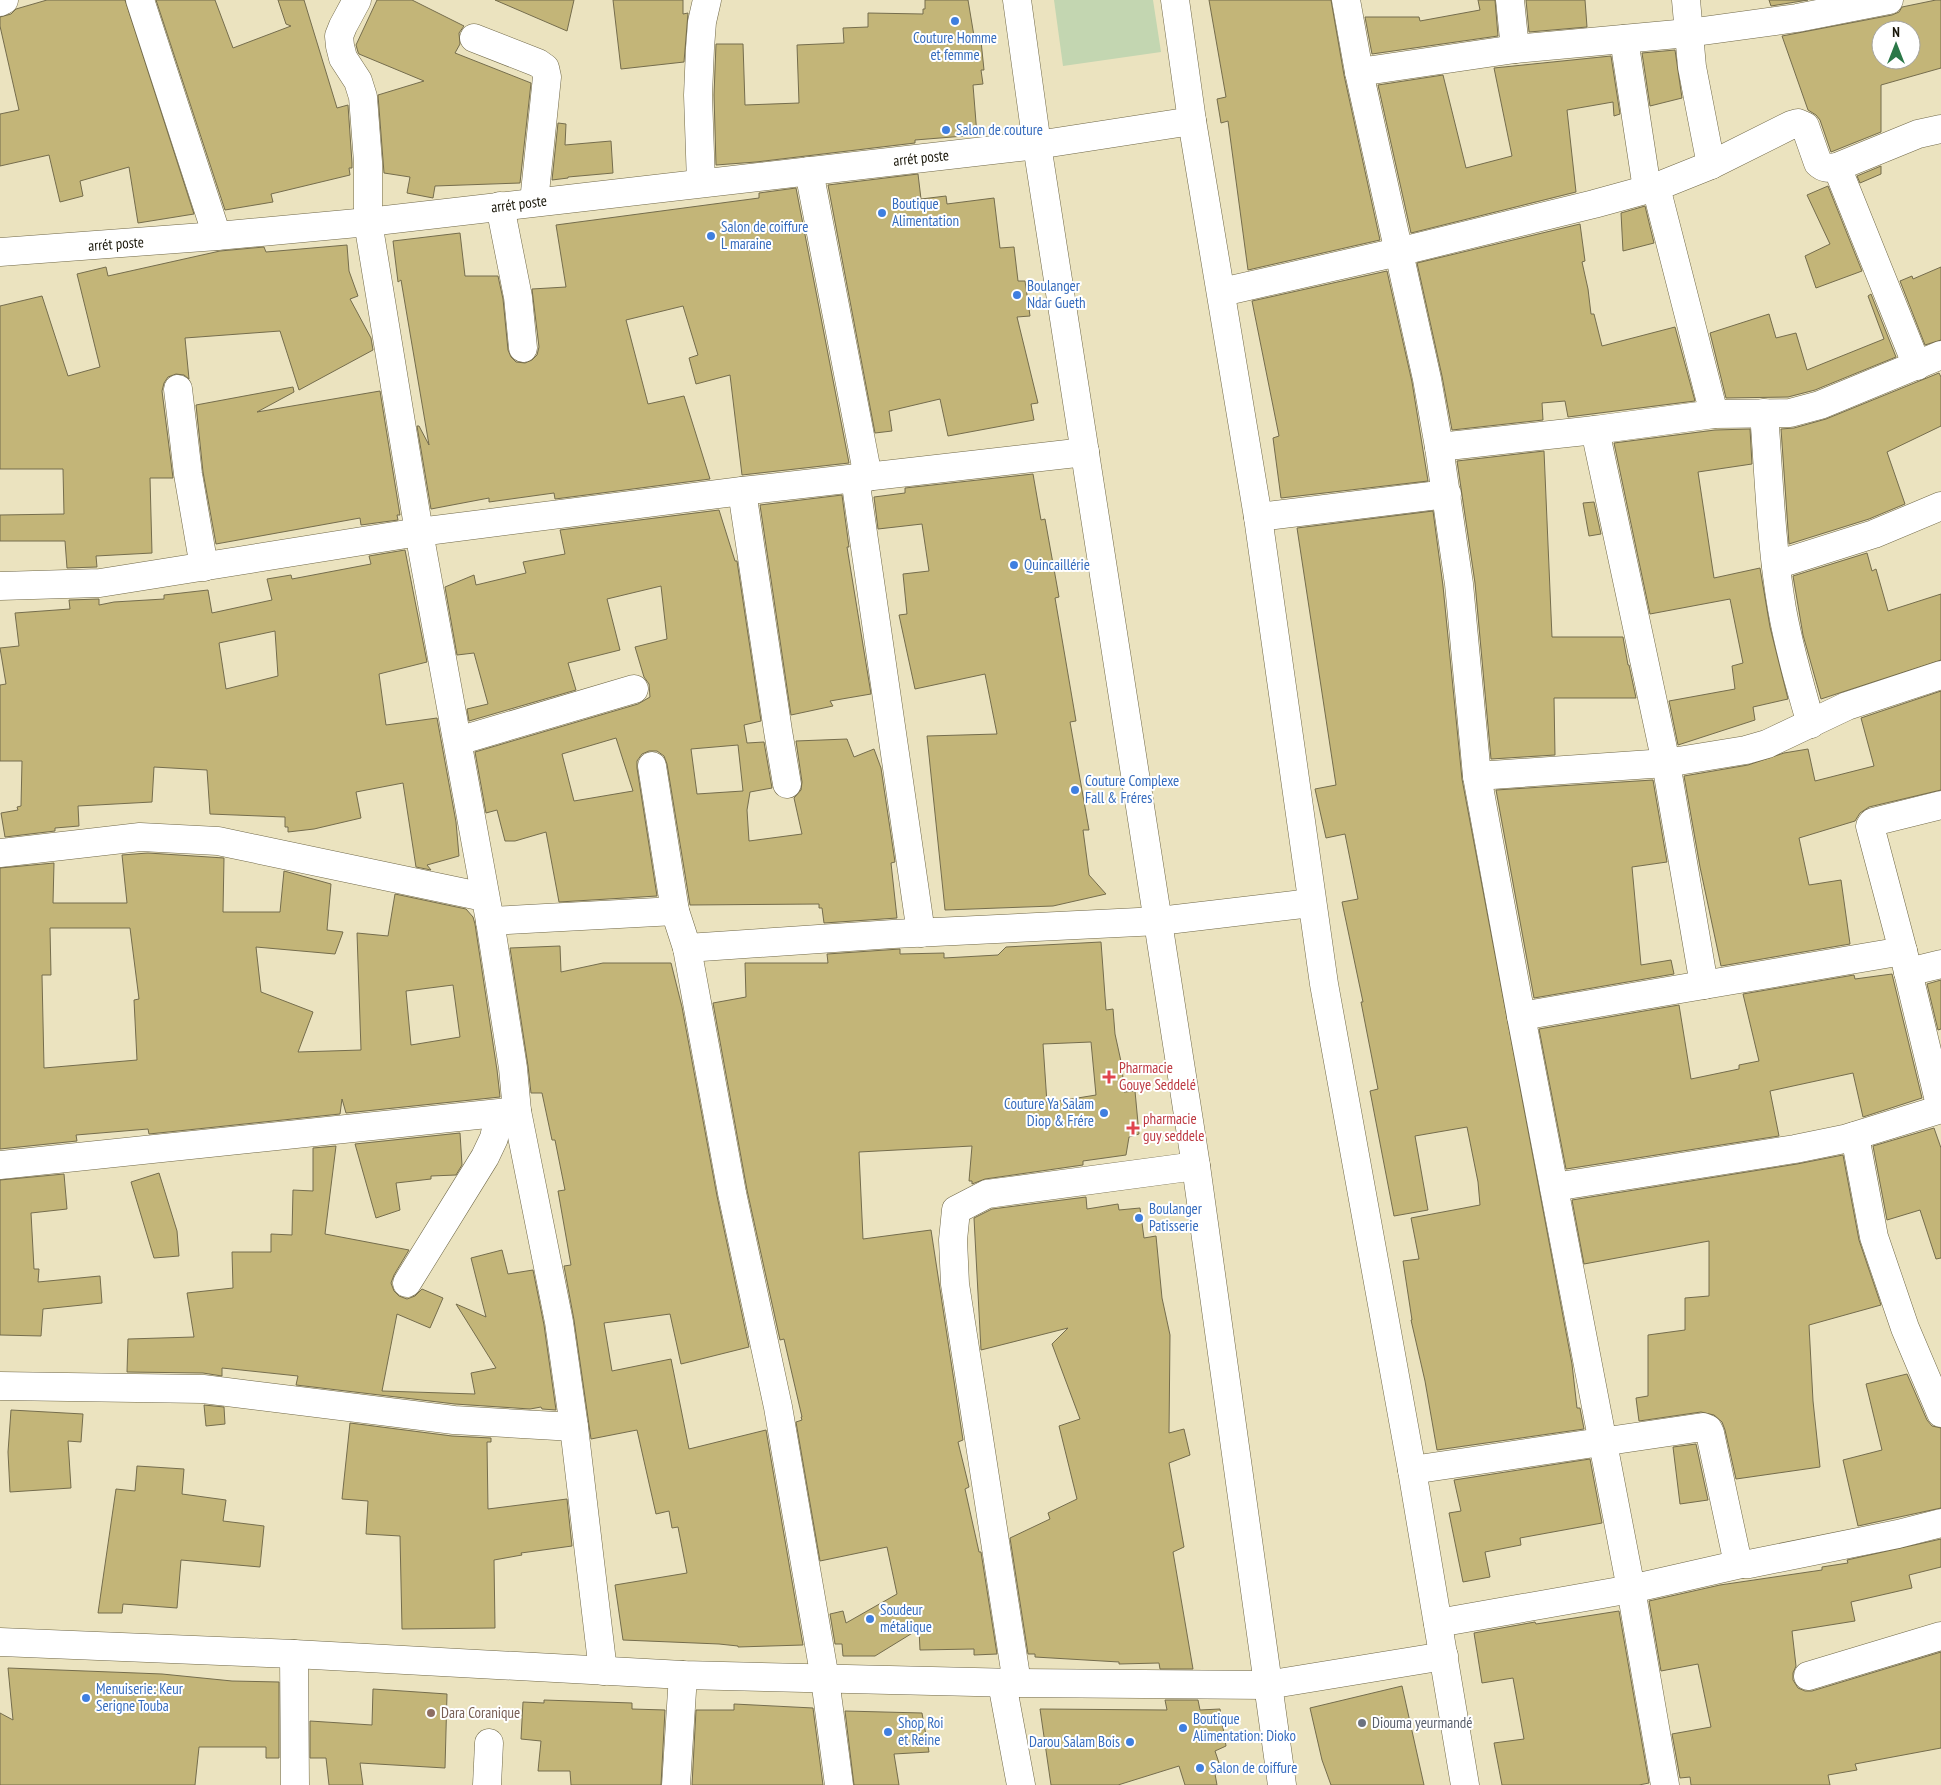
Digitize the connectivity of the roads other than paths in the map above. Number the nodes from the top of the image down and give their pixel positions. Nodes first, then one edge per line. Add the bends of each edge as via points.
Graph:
1 (4, 0) edge
2 (140, 0) edge
3 (357, 0) edge
4 (707, 0) edge
5 (1017, 0) edge
6 (1175, 0) edge
7 (1346, 0) edge
8 (1510, 0) edge
9 (1686, 0) edge
10 (1889, 0) edge
11 (0, 2) edge
12 (1688, 33) junction
13 (474, 38) dead end
14 (1624, 39) junction
15 (1515, 49) junction
16 (1359, 72) junction
17 (1192, 121) junction
18 (1941, 129) edge
19 (1037, 145) junction
20 (1711, 165) junction
21 (1837, 167) junction
22 (809, 171) junction
23 (701, 183) junction
24 (1651, 188) junction
25 (534, 202) junction
26 (500, 206) junction
27 (368, 222) junction
28 (217, 236) junction
29 (0, 252) edge
30 (1398, 252) junction
31 (1222, 292) junction
32 (523, 348) dead end
33 (1929, 360) edge
34 (178, 389) dead end
35 (1764, 413) junction
36 (1714, 414) junction
37 (1595, 430) junction
38 (1439, 447) junction
39 (1085, 452) junction
40 (861, 478) junction
41 (742, 491) junction
42 (1447, 494) junction
43 (1941, 506) edge
44 (1258, 517) junction
45 (419, 532) junction
46 (1776, 565) junction
47 (204, 567) junction
48 (0, 586) edge
49 (1941, 676) edge
50 (634, 689) dead end
51 (1811, 724) junction
52 (458, 741) junction
53 (1666, 763) junction
54 (652, 766) dead end
55 (1478, 776) junction
56 (787, 784) dead end
57 (1941, 805) edge
58 (0, 853) edge
59 (1311, 903) junction
60 (487, 909) junction
61 (675, 911) junction
62 (1159, 921) junction
63 (921, 933) junction
64 (687, 948) junction
65 (1906, 962) junction
66 (1941, 964) edge
67 (1704, 986) junction
68 (1521, 1016) junction
69 (1941, 1109) edge
70 (508, 1112) junction
71 (1855, 1136) junction
72 (0, 1165) edge
73 (1196, 1166) junction
74 (1554, 1187) junction
75 (407, 1283) dead end
76 (0, 1386) edge
77 (1941, 1413) edge
78 (574, 1427) junction
79 (1602, 1443) junction
80 (1412, 1470) junction
81 (1941, 1522) edge
82 (1741, 1564) junction
83 (1631, 1589) junction
84 (1438, 1623) junction
85 (1941, 1636) edge
86 (0, 1642) edge
87 (294, 1654) junction
88 (1444, 1656) junction
89 (603, 1671) junction
90 (683, 1675) junction
91 (1808, 1676) dead end
92 (825, 1679) junction
93 (1010, 1683) junction
94 (1267, 1685) junction
95 (489, 1743) dead end
96 (295, 1785) edge
97 (487, 1785) edge
98 (676, 1785) edge
99 (840, 1785) edge
100 (1021, 1785) edge
101 (1282, 1785) edge
102 (1465, 1785) edge
103 (1665, 1785) edge

1 - 11 main road
2 - 28 main road
3 - 27 main road via 339,36 343,58 358,81 363,97
4 - 23 main road via 702,22 698,95
5 - 19 main road
6 - 17 main road
7 - 16 main road
8 - 15 main road
9 - 12 main road
10 - 12 main road
12 - 14 main road
12 - 20 main road
13 - 25 main road via 545,68 547,77
14 - 15 main road
14 - 24 main road
15 - 16 main road
16 - 30 main road
17 - 19 main road, arrét poste
17 - 31 main road
18 - 21 main road via 1918,134
19 - 22 main road, arrét poste
19 - 39 main road
20 - 21 main road via 1798,123 1805,126 1818,163 1822,167
20 - 24 main road
21 - 33 main road
22 - 23 main road, arrét poste
22 - 40 main road
23 - 25 main road, arrét poste
24 - 30 main road
24 - 36 main road
25 - 26 main road, arrét poste
26 - 27 main road, arrét poste
26 - 32 main road via 518,297
27 - 28 main road, arrét poste
27 - 45 main road
28 - 29 main road, arrét poste
30 - 31 main road
30 - 38 main road
31 - 44 main road
33 - 35 main road via 1820,405 1790,413
34 - 47 main road
35 - 36 main road
35 - 46 main road
36 - 37 main road
37 - 38 main road
37 - 53 main road
38 - 42 main road
39 - 40 main road
39 - 62 main road
40 - 41 main road
40 - 63 main road
41 - 45 main road
41 - 56 main road
42 - 44 main road
42 - 55 main road
43 - 46 main road via 1874,534
44 - 59 main road
45 - 47 main road
45 - 52 main road
46 - 51 main road via 1796,672
47 - 48 main road via 100,584
49 - 51 main road via 1866,699
50 - 52 main road
51 - 53 main road via 1746,750
52 - 60 main road
53 - 55 main road
53 - 67 main road
54 - 61 main road
55 - 68 main road
57 - 65 main road via 1873,822 1870,826
58 - 60 main road via 140,837 218,841
59 - 62 main road
59 - 80 main road via 1346,1114
60 - 61 main road
60 - 70 main road via 513,1068
61 - 64 main road
62 - 63 main road
62 - 73 main road
63 - 64 main road
64 - 92 main road via 732,1193 778,1407
65 - 66 main road
65 - 67 main road
65 - 69 main road
67 - 68 main road
68 - 74 main road
69 - 71 main road
70 - 72 main road
70 - 75 main road via 485,1157
70 - 78 main road via 559,1322
71 - 74 main road via 1795,1149
71 - 77 main road via 1874,1237 1905,1328
73 - 93 main road via 987,1194 956,1210 952,1240 955,1284
73 - 94 main road
74 - 79 main road
76 - 78 main road via 203,1389 454,1420
78 - 89 main road
79 - 80 main road
79 - 82 main road via 1703,1427 1708,1429 1737,1559
79 - 83 main road
80 - 84 main road
81 - 82 main road via 1846,1545
82 - 83 main road
83 - 84 main road
83 - 103 main road
84 - 88 main road
85 - 91 main road
86 - 87 main road
87 - 89 main road
87 - 96 main road
88 - 94 main road
88 - 102 main road
89 - 90 main road
90 - 92 main road
90 - 98 main road
92 - 93 main road
92 - 99 main road
93 - 94 main road
93 - 100 main road
94 - 101 main road
95 - 97 main road

